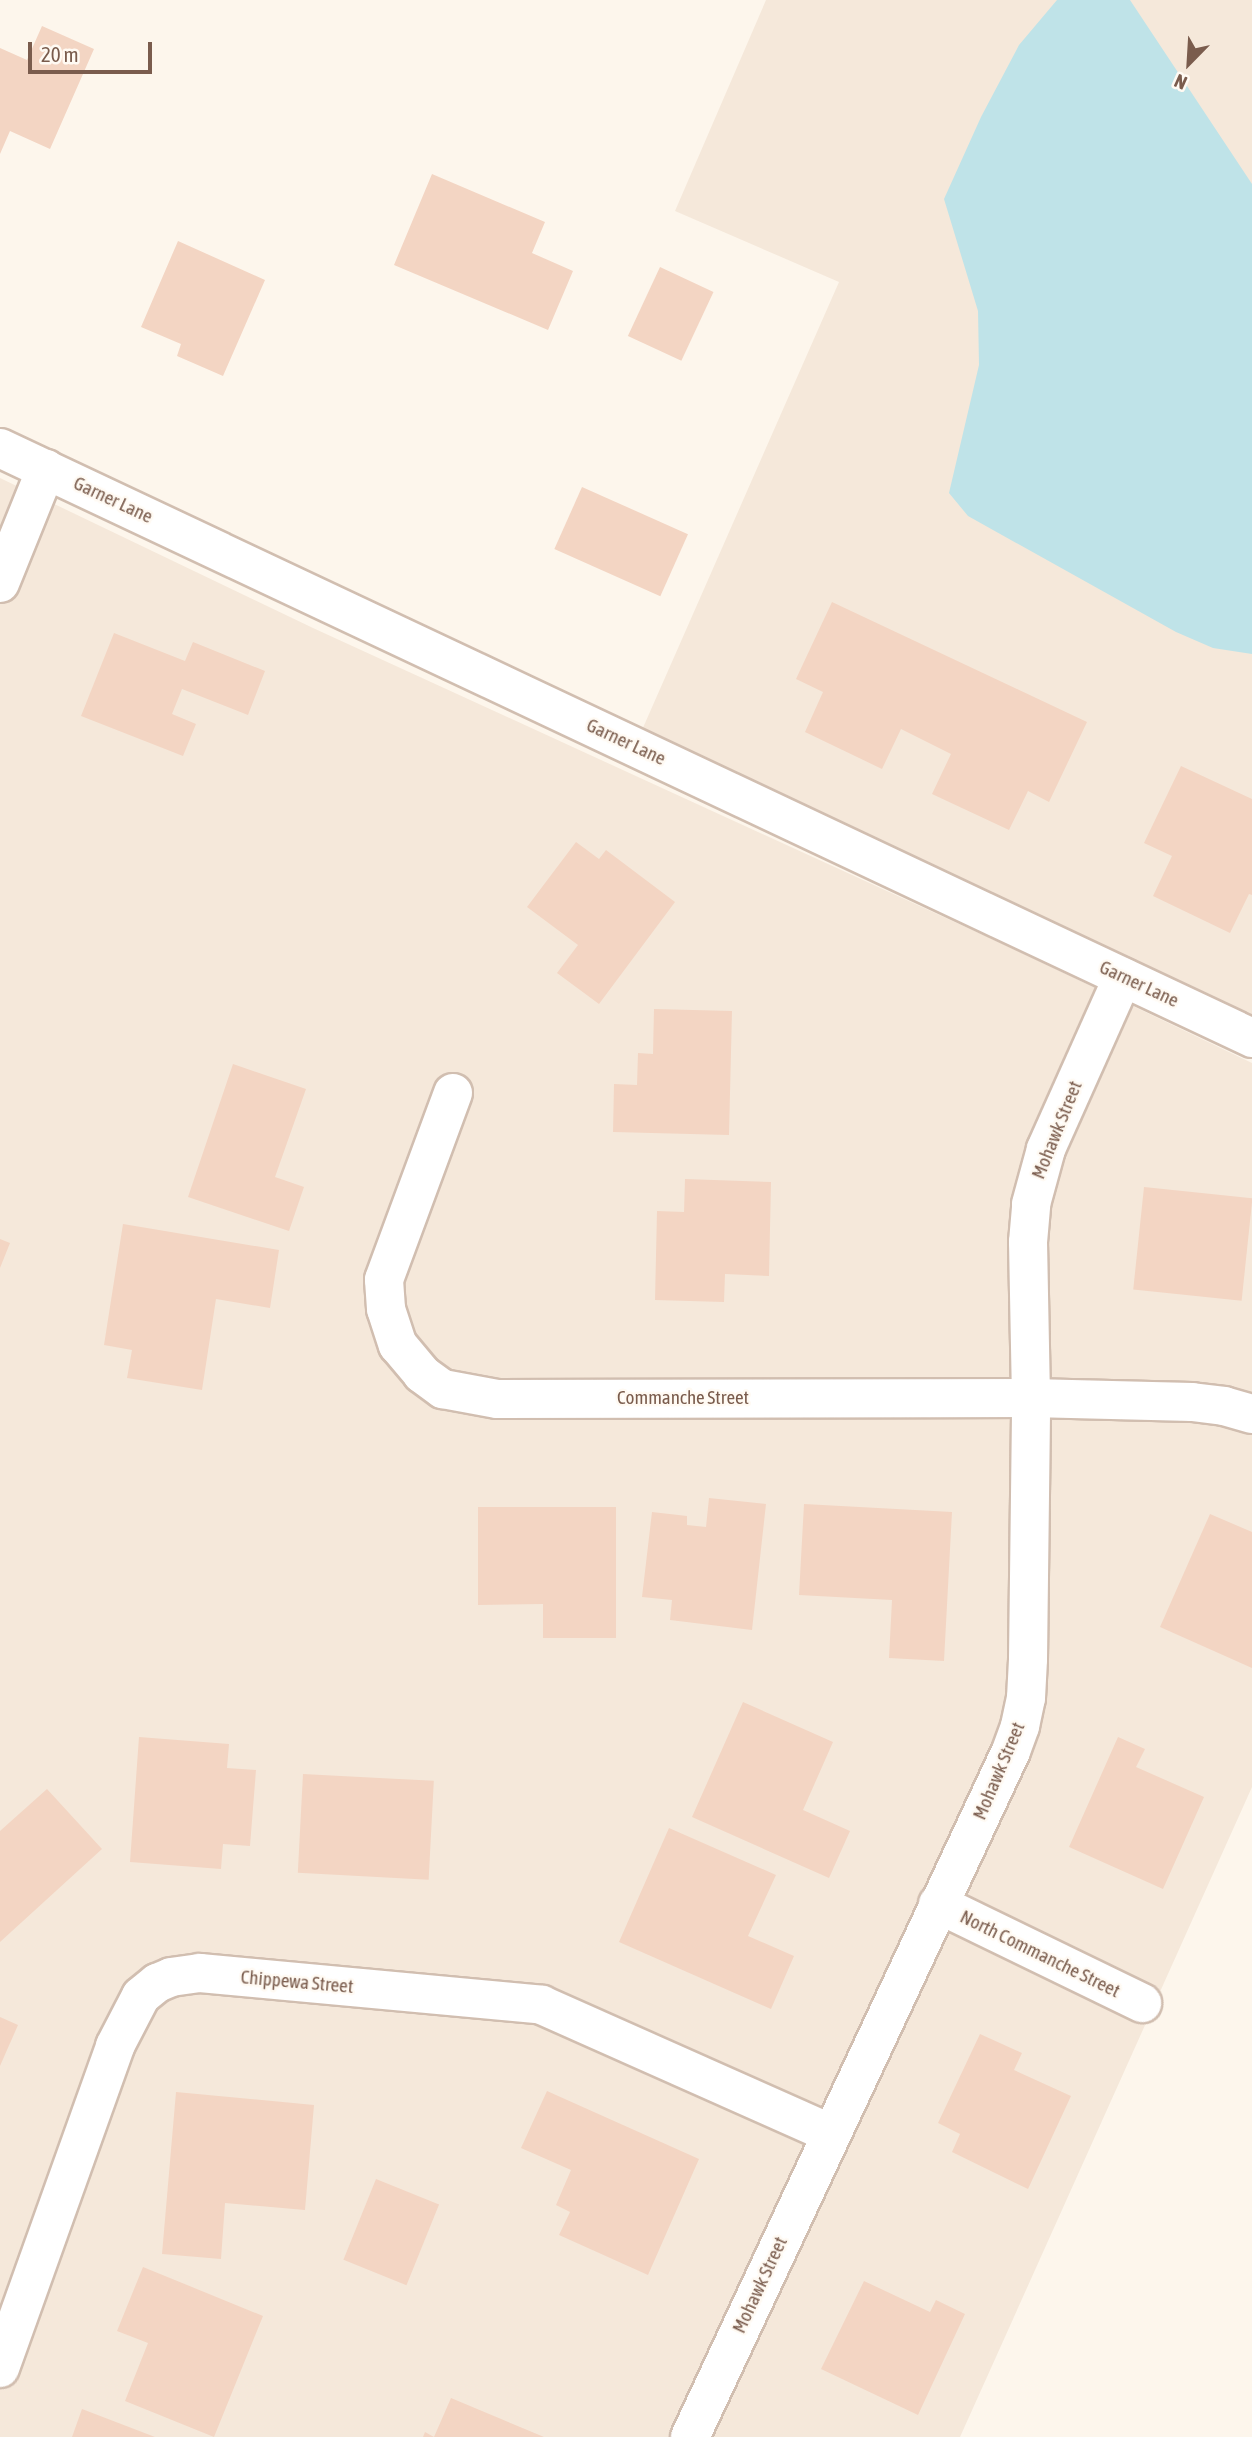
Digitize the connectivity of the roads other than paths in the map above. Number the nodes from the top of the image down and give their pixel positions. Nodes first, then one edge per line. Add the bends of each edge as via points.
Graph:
1 (0, 447) edge
2 (46, 469) junction
3 (0, 583) edge
4 (1123, 977) junction
5 (1252, 1038) edge
6 (453, 1093) dead end
7 (1031, 1398) junction
8 (1252, 1414) edge
9 (938, 1904) junction
10 (1142, 2003) dead end
11 (830, 2133) junction
12 (0, 2368) edge
13 (693, 2436) edge

1 - 2 street, Garner Lane
2 - 3 street
2 - 4 street, Garner Lane
4 - 5 street, Garner Lane
4 - 7 street, Mohawk Street via 1053,1131 1033,1191 1028,1242
6 - 7 street, Commanche Street via 384,1280 386,1309 398,1345 422,1374 443,1388 496,1399
7 - 8 street, Commanche Street via 1200,1403
7 - 9 street, Mohawk Street via 1026,1698 1011,1751
9 - 10 street, North Commanche Street
9 - 11 street, Mohawk Street
11 - 12 street, Chippewa Street via 542,2005 200,1973 171,1977 141,1996 115,2046
11 - 13 street, Mohawk Street

